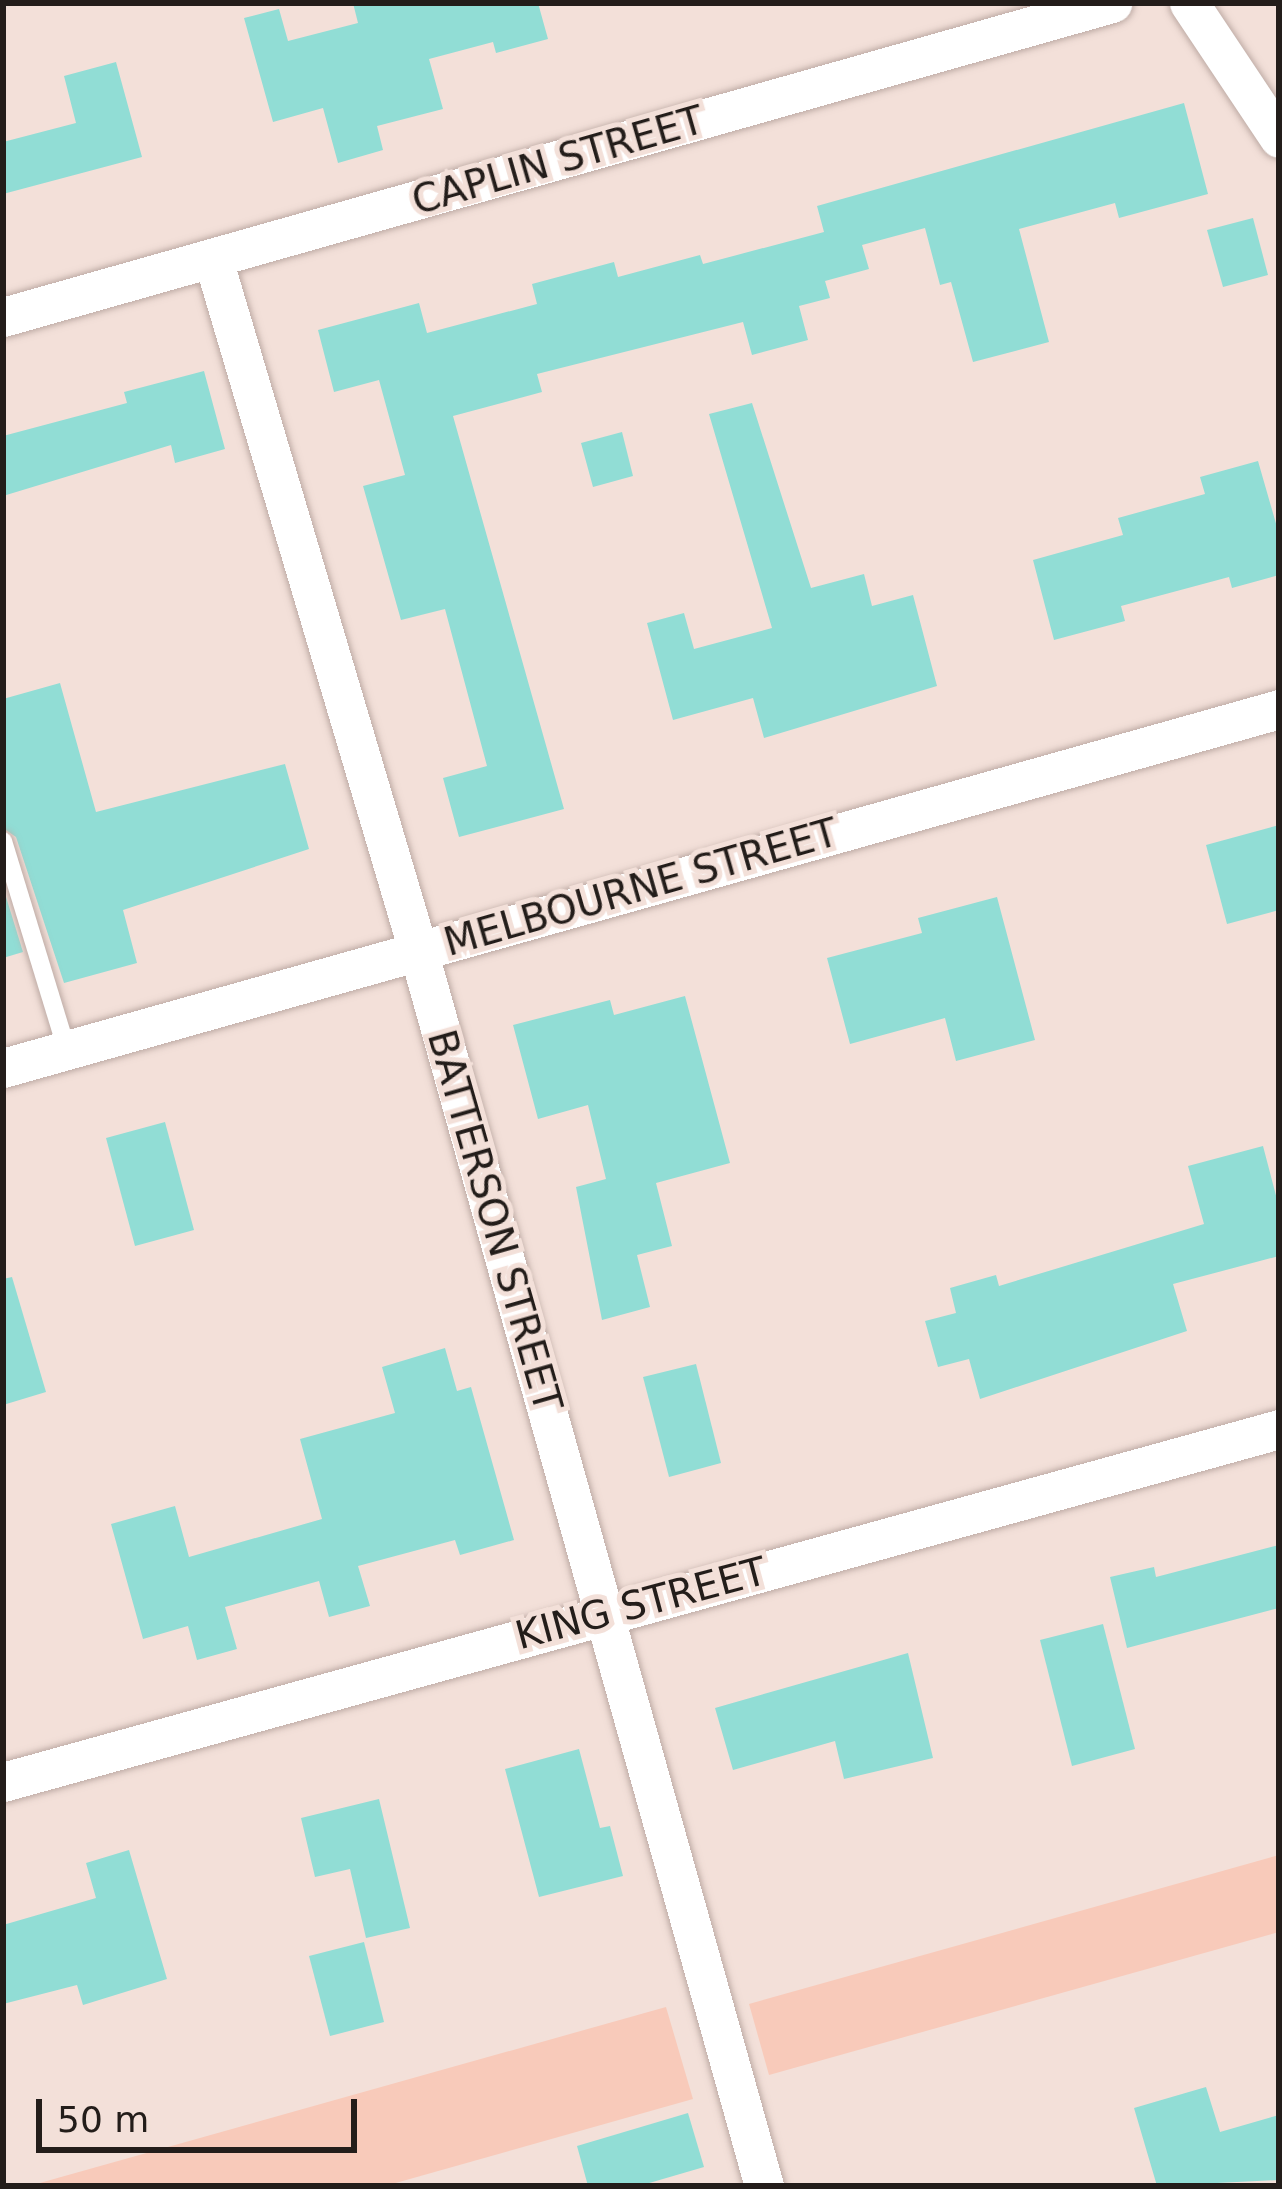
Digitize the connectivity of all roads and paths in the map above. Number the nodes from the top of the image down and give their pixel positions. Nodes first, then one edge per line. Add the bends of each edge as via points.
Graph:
1 (1112, 3) edge
2 (1189, 3) edge
3 (1279, 138) edge
4 (213, 259) junction
5 (3, 317) edge
6 (1279, 710) edge
7 (3, 841) edge
8 (418, 950) junction
9 (67, 1050) junction
10 (3, 1068) edge
11 (1279, 1429) edge
12 (604, 1614) junction
13 (3, 1782) edge
14 (764, 2186) edge

1 - 4 street, CAPLIN STREET
2 - 3 street
4 - 5 street, CAPLIN STREET
4 - 8 street, BATTERSON STREET
6 - 8 street, MELBOURNE STREET
7 - 9 lane
8 - 9 street, MELBOURNE STREET
8 - 12 street, BATTERSON STREET
9 - 10 street, MELBOURNE STREET
11 - 12 street, KING STREET
12 - 13 street, KING STREET
12 - 14 street, BATTERSON STREET

